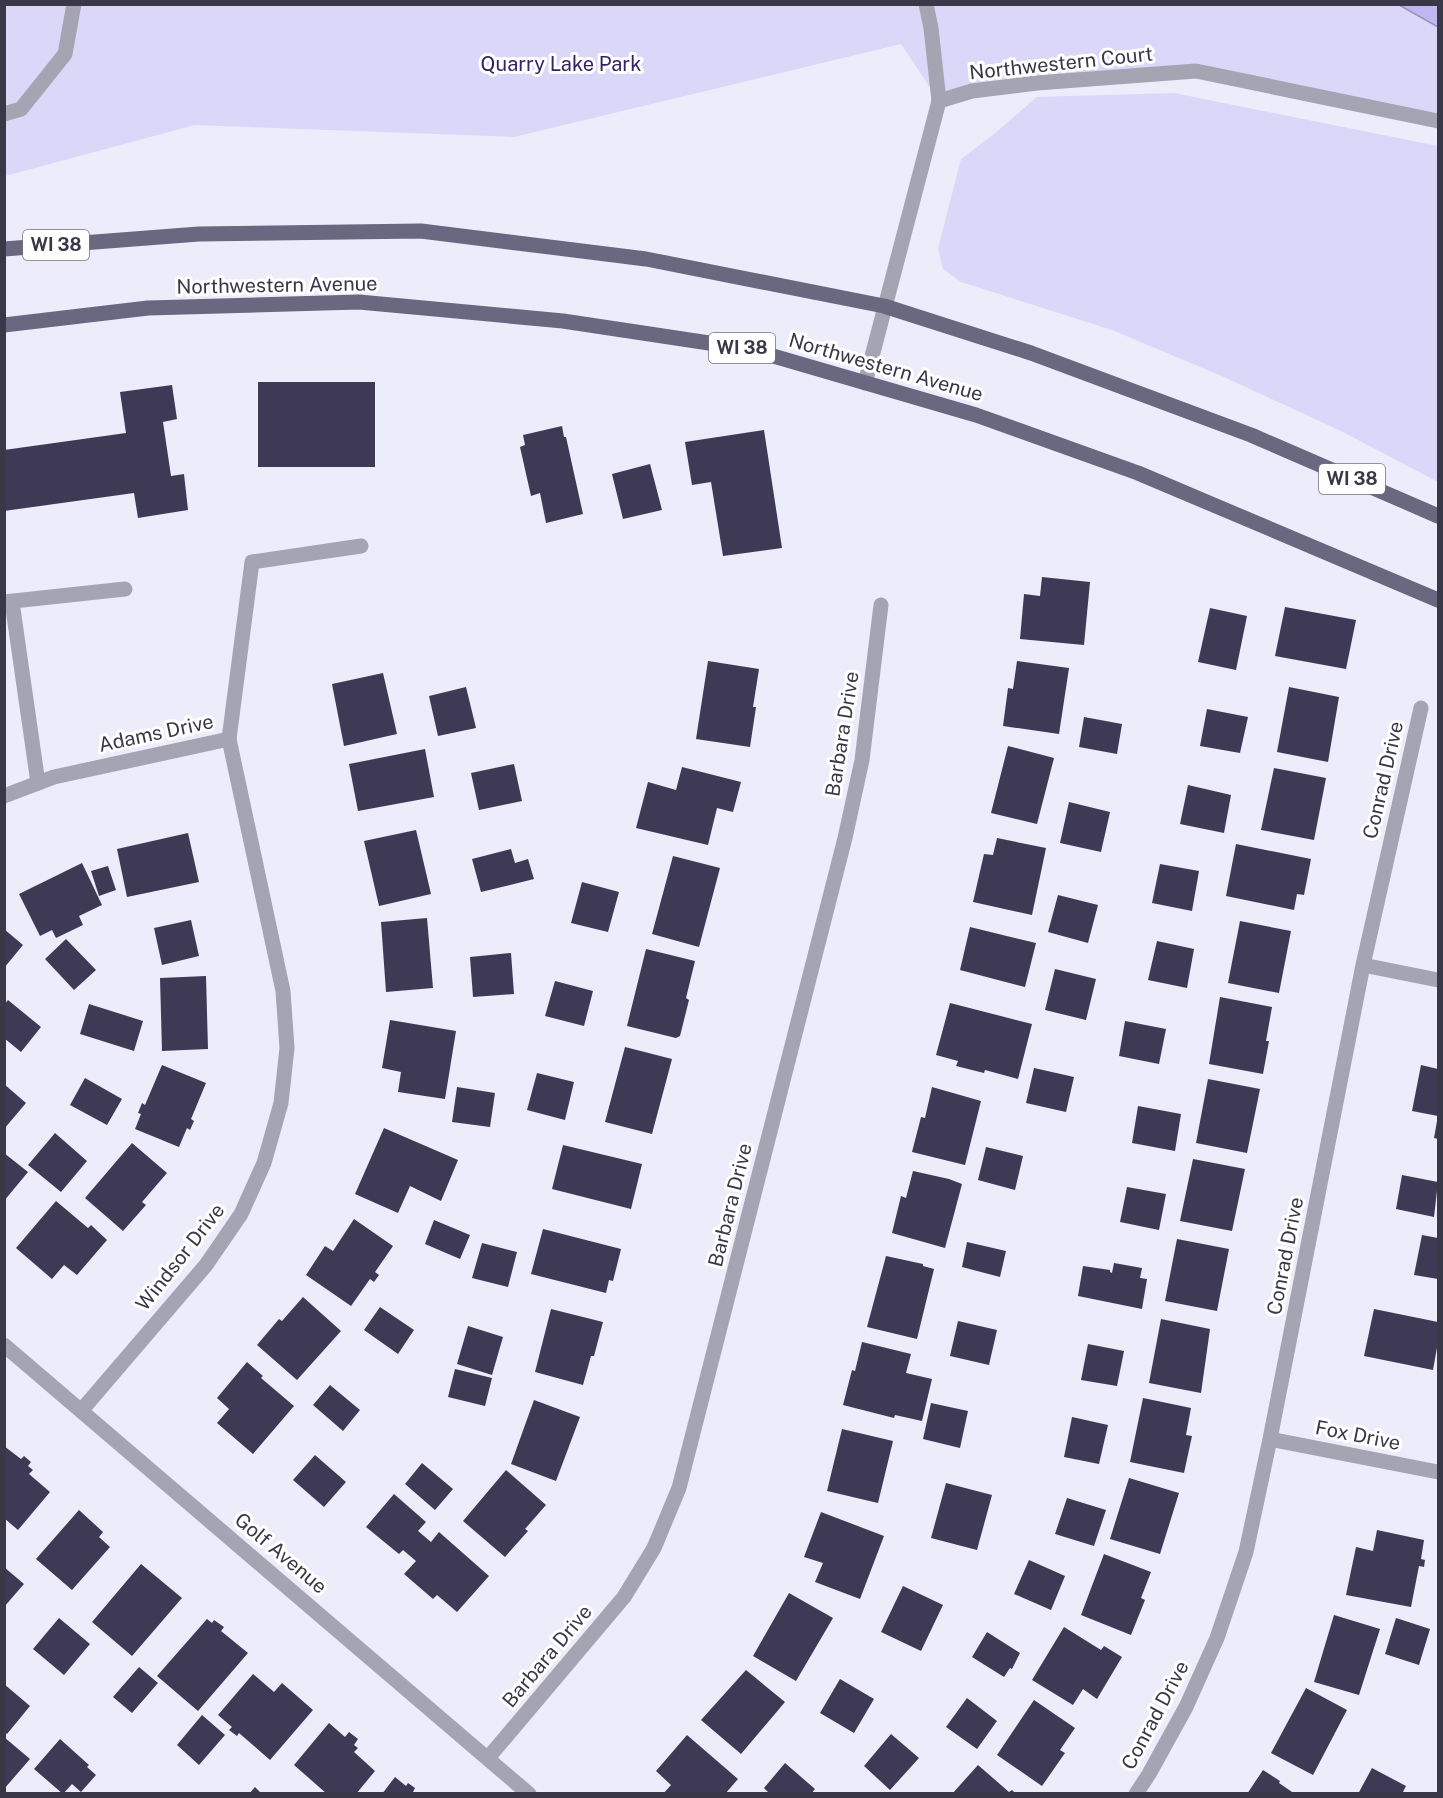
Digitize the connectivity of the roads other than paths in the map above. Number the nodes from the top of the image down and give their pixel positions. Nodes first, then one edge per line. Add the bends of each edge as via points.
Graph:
1 (74, 4) edge
2 (926, 4) edge
3 (939, 101) junction
4 (4, 114) edge
5 (1438, 121) edge
6 (4, 249) edge
7 (885, 306) junction
8 (4, 325) edge
9 (865, 383) junction
10 (1438, 516) edge
11 (361, 546) dead end
12 (125, 589) dead end
13 (1438, 600) edge
14 (8, 602) edge
15 (881, 605) dead end
16 (1421, 708) dead end
17 (229, 739) junction
18 (38, 783) junction
19 (4, 796) edge
20 (264, 897) joint
21 (1363, 965) junction
22 (1438, 980) edge
23 (4, 1345) edge
24 (81, 1411) junction
25 (1270, 1439) junction
26 (1438, 1472) edge
27 (488, 1758) junction
28 (530, 1794) edge
29 (1136, 1794) edge

1 - 4 street via 65,54 21,109
2 - 3 street
3 - 5 street, Northwestern Court via 972,91 1037,83 1196,71
3 - 7 street
6 - 7 main road, WI 38 via 199,234 421,231 646,259
7 - 9 street
7 - 10 main road, WI 38 via 1031,353 1251,435
8 - 9 main road, Northwestern Avenue / WI 38 via 148,308 359,302 563,321 749,349
9 - 13 main road, Northwestern Avenue / WI 38 via 976,415 1138,472
11 - 17 street via 252,562
12 - 14 street
14 - 18 street
15 - 27 street, Barbara Drive via 862,760 845,838 680,1488 654,1548 624,1597
16 - 21 street, Conrad Drive
17 - 18 street, Adams Drive
17 - 20 street, Adams Drive
18 - 19 street, Adams Drive
20 - 24 street, Windsor Drive via 284,992 287,1048 281,1103 264,1163 241,1214 206,1265
21 - 22 street
21 - 25 street, Conrad Drive
23 - 24 street, Golf Avenue
24 - 27 street, Golf Avenue
25 - 26 street, Fox Drive
25 - 29 street, Conrad Drive via 1246,1552 1217,1638 1186,1707
27 - 28 street, Golf Avenue

